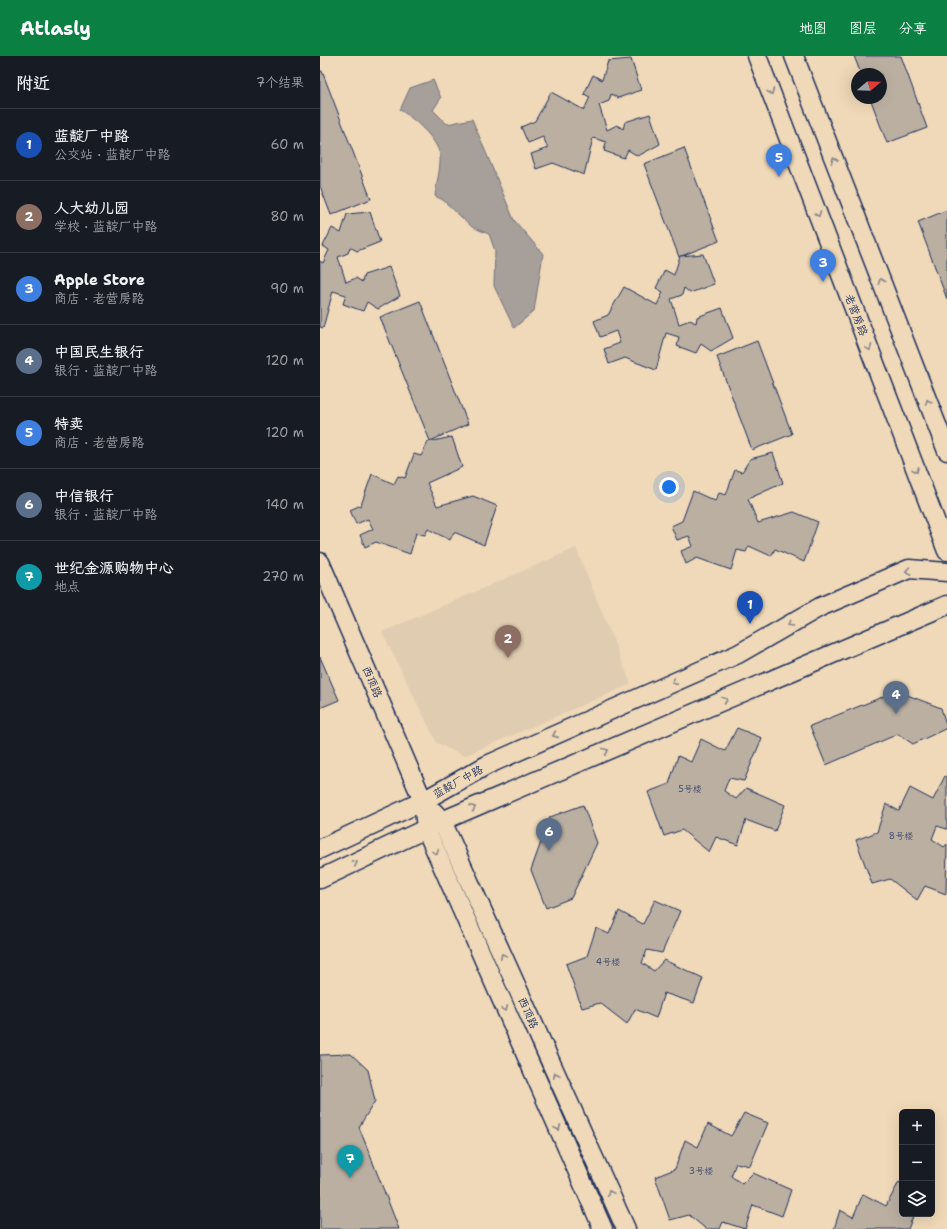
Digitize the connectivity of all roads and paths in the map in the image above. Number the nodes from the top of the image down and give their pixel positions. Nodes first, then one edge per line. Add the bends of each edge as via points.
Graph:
1 (757, 56) edge
2 (794, 56) edge
3 (947, 451) edge
4 (947, 551) edge
5 (320, 562) edge
6 (947, 572) edge
7 (947, 605) edge
8 (423, 801) junction
9 (442, 821) junction
10 (426, 829) junction
11 (320, 849) edge
12 (320, 879) edge
13 (603, 1229) edge
14 (626, 1229) edge

1 -> 4 street, 老营房路
3 -> 2 street
5 - 8 street, 西顶路
6 -> 8 street, 蓝靛厂中路 via 909,569 820,607 738,654 488,765
9 -> 7 street
8 - 9 street, 西顶路
8 - 10 street, 西顶路
8 - 11 street, 蓝靛厂中路
9 - 10 street
14 -> 9 street, 西顶路
12 -> 10 street
10 -> 13 street, 西顶路

